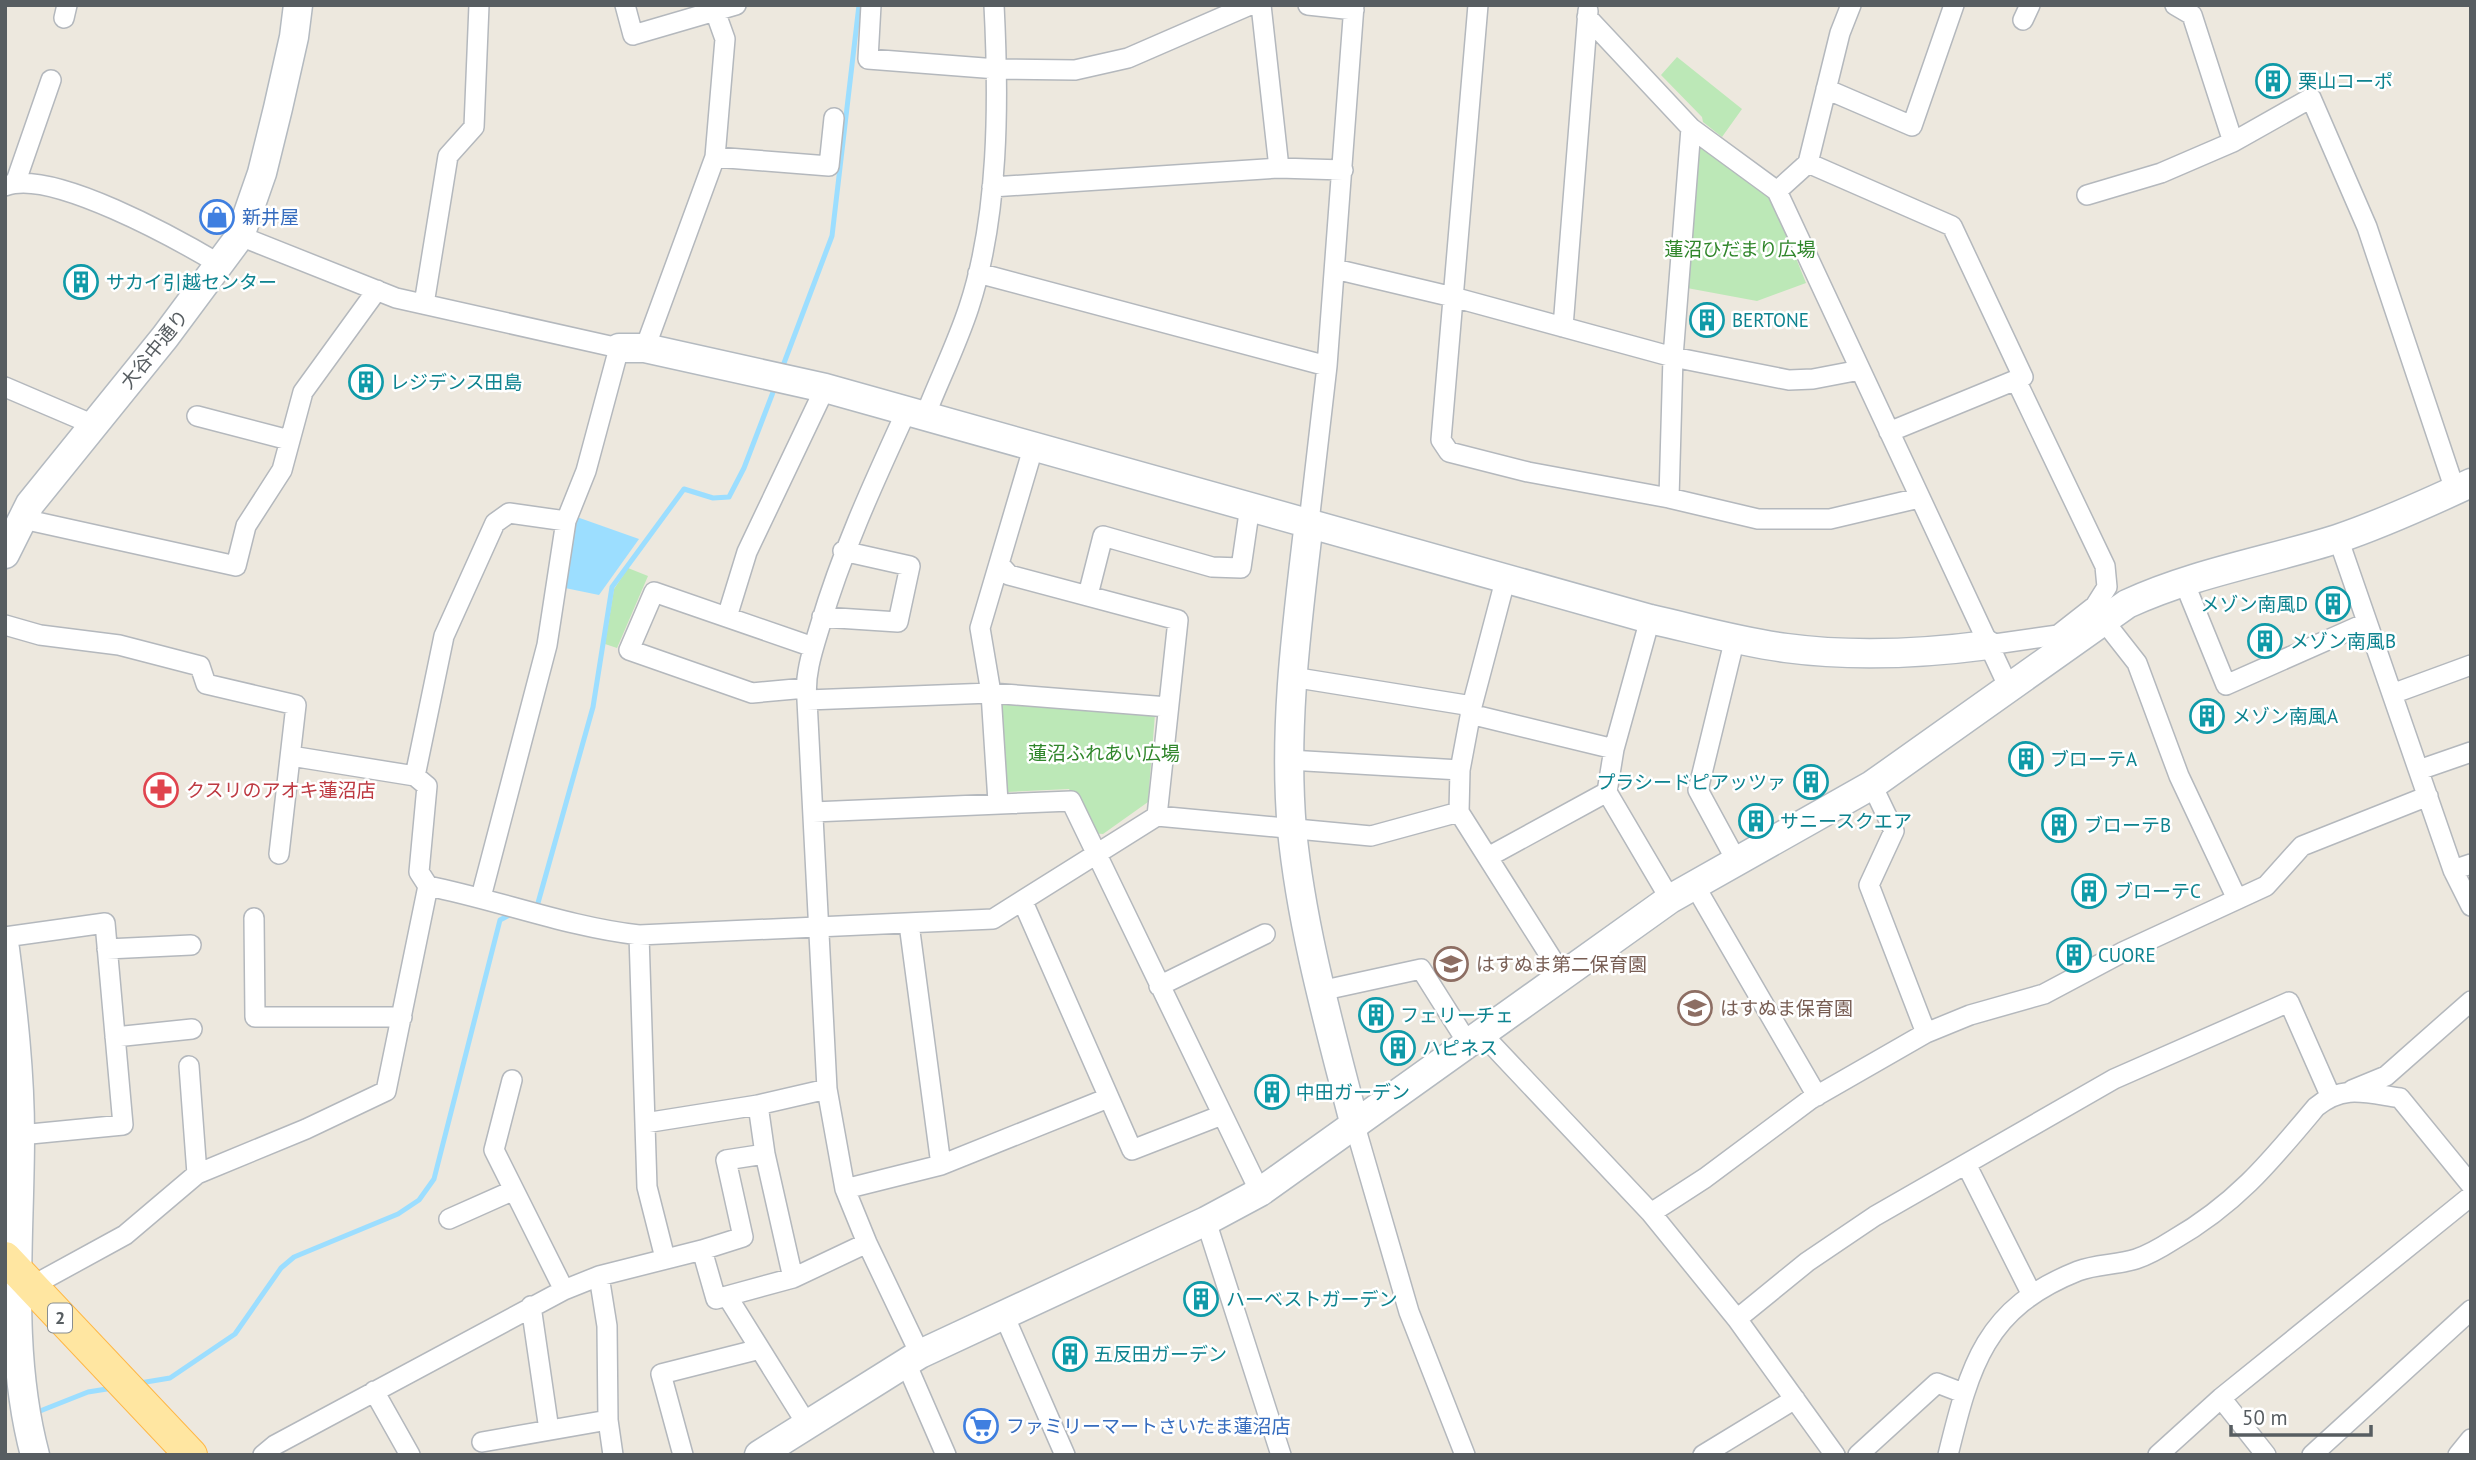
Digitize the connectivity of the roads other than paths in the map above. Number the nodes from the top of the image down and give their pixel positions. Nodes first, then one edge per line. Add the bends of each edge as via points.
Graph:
1 (298, 5) edge
2 (479, 5) edge
3 (625, 5) edge
4 (736, 5) edge
5 (871, 5) edge
6 (994, 5) edge
7 (1250, 5) edge
8 (1261, 5) edge
9 (1308, 5) edge
10 (1478, 5) edge
11 (1851, 5) edge
12 (1954, 5) edge
13 (2175, 5) edge
14 (1354, 7) edge
15 (715, 11) junction
16 (1588, 11) edge
17 (997, 69) junction
18 (51, 80) dead end
19 (1826, 89) junction
20 (834, 118) dead end
21 (1691, 128) junction
22 (2233, 142) junction
23 (715, 157) junction
24 (1808, 163) junction
25 (1279, 168) junction
26 (1343, 170) junction
27 (11, 184) edge
28 (992, 187) junction
29 (1777, 191) junction
30 (2087, 195) dead end
31 (240, 236) junction
32 (221, 265) junction
33 (1335, 269) junction
34 (978, 273) junction
35 (377, 290) junction
36 (1454, 297) junction
37 (424, 304) junction
38 (1563, 327) junction
39 (632, 348) junction
40 (1673, 357) junction
41 (1327, 366) junction
42 (1860, 370) junction
43 (2016, 380) junction
44 (5, 387) edge
45 (825, 388) junction
46 (915, 414) junction
47 (197, 416) dead end
48 (94, 425) junction
49 (1889, 432) junction
50 (289, 440) junction
51 (1034, 445) junction
52 (2463, 486) edge
53 (1669, 498) junction
54 (1919, 498) junction
55 (1250, 506) junction
56 (23, 519) junction
57 (566, 521) junction
58 (1309, 522) junction
59 (2338, 538) junction
60 (843, 551) junction
61 (5, 554) edge
62 (999, 564) junction
63 (1506, 577) junction
64 (2184, 582) junction
65 (1087, 596) junction
66 (727, 617) junction
67 (822, 617) junction
68 (1650, 619) junction
69 (2104, 621) junction
70 (2366, 623) junction
71 (5, 625) edge
72 (1735, 638) junction
73 (1988, 645) junction
74 (814, 647) junction
75 (2471, 665) edge
76 (1292, 677) junction
77 (2009, 688) junction
78 (990, 693) junction
79 (806, 694) junction
80 (2392, 694) junction
81 (1168, 707) junction
82 (1471, 710) junction
83 (1614, 749) junction
84 (2471, 752) edge
85 (291, 756) junction
86 (1289, 760) junction
87 (1460, 770) junction
88 (2419, 770) junction
89 (415, 776) junction
90 (1872, 785) junction
91 (1607, 792) junction
92 (2428, 796) junction
93 (998, 802) junction
94 (1459, 812) junction
95 (813, 813) junction
96 (1157, 816) junction
97 (1292, 828) junction
98 (279, 854) dead end
99 (1095, 855) junction
100 (1488, 857) junction
101 (1737, 860) junction
102 (2462, 867) edge
103 (428, 886) junction
104 (1695, 886) junction
105 (481, 897) junction
106 (1670, 899) junction
107 (2237, 899) junction
108 (1023, 902) junction
109 (2471, 906) edge
110 (254, 918) dead end
111 (909, 923) junction
112 (819, 927) junction
113 (1265, 934) dead end
114 (639, 935) junction
115 (5, 937) edge
116 (191, 945) dead end
117 (5, 949) edge
118 (107, 949) junction
119 (1564, 978) junction
120 (1159, 986) junction
121 (1320, 991) junction
122 (2471, 1001) edge
123 (402, 1017) junction
124 (192, 1029) dead end
125 (1926, 1033) junction
126 (115, 1037) junction
127 (1476, 1040) junction
128 (188, 1066) dead end
129 (512, 1080) dead end
130 (827, 1089) junction
131 (2351, 1091) junction
132 (2330, 1095) junction
133 (1817, 1096) junction
134 (1108, 1098) junction
135 (758, 1105) junction
136 (1222, 1115) junction
137 (645, 1123) junction
138 (1355, 1126) junction
139 (20, 1135) junction
140 (765, 1154) junction
141 (1966, 1164) junction
142 (942, 1165) junction
143 (197, 1174) junction
144 (2471, 1185) edge
145 (845, 1189) junction
146 (514, 1190) junction
147 (1260, 1192) junction
148 (2471, 1196) edge
149 (1651, 1213) junction
150 (449, 1219) dead end
151 (1206, 1221) junction
152 (867, 1244) junction
153 (702, 1250) junction
154 (665, 1258) junction
155 (17, 1272) edge
156 (599, 1276) junction
157 (793, 1278) junction
158 (564, 1290) junction
159 (2031, 1293) junction
160 (727, 1296) junction
161 (531, 1306) junction
162 (2471, 1310) edge
163 (1003, 1313) junction
164 (1737, 1319) junction
165 (760, 1349) junction
166 (913, 1358) junction
167 (12, 1367) edge
168 (374, 1391) junction
169 (1963, 1394) junction
170 (2221, 1398) junction
171 (1795, 1399) junction
172 (608, 1420) junction
173 (808, 1426) junction
174 (549, 1430) junction
175 (2471, 1439) edge
176 (482, 1442) dead end
177 (36, 1455) edge
178 (191, 1455) edge
179 (263, 1455) edge
180 (410, 1455) edge
181 (613, 1455) edge
182 (683, 1455) edge
183 (759, 1455) edge
184 (946, 1455) edge
185 (1065, 1455) edge
186 (1281, 1455) edge
187 (1465, 1455) edge
188 (1703, 1455) edge
189 (1835, 1455) edge
190 (1858, 1455) edge
191 (1948, 1455) edge
192 (2158, 1455) edge
193 (2266, 1455) edge
194 (2312, 1455) edge
195 (2458, 1455) edge

1 - 31 street, 大谷中通り via 278,108
2 - 37 street via 474,127 448,156
3 - 15 street via 633,35
4 - 15 street
5 - 17 street via 868,59
6 - 17 street
7 - 17 street via 1128,58 1075,70
8 - 25 street
9 - 14 street
10 - 36 street
11 - 19 street
12 - 19 street via 1912,126
13 - 22 street via 2192,15
14 - 26 street
15 - 23 street via 725,39
16 - 21 street
16 - 38 street
17 - 28 street
18 - 27 street
19 - 24 street
20 - 23 street via 829,166
21 - 29 street
21 - 40 street
22 - 30 street via 2161,173
22 - 52 street via 2311,98 2367,227
23 - 39 street
24 - 29 street
24 - 43 street via 1952,226 2023,377
25 - 26 street
25 - 28 street
26 - 33 street
27 - 32 street via 60,189 165,231
28 - 34 street
29 - 42 street
31 - 32 street, 大谷中通り
31 - 35 street
32 - 48 street, 大谷中通り
33 - 36 street
33 - 41 street
34 - 41 street
34 - 46 street via 969,307
35 - 37 street
35 - 50 street via 303,391
36 - 38 street
36 - 53 street via 1441,440 1450,452 1528,472
37 - 39 street
38 - 40 street
39 - 45 street
39 - 57 street
40 - 42 street via 1789,380
40 - 53 street
41 - 58 street
42 - 49 street
43 - 49 street
43 - 73 street via 2105,566 2107,587 2095,606 2058,635
44 - 48 street
45 - 46 street
45 - 66 street via 747,552
46 - 51 street
46 - 60 street
47 - 50 street
48 - 56 street, 大谷中通り via 30,503
49 - 54 street
50 - 56 street via 282,470 246,526 236,566
51 - 55 street
51 - 62 street
52 - 59 street
53 - 54 street via 1758,519 1830,519
54 - 73 street
55 - 58 street
55 - 65 street via 1241,568 1212,567 1103,536
56 - 61 street, 大谷中通り
57 - 89 street via 509,513 495,523 444,636
57 - 105 street via 548,645
58 - 63 street
58 - 76 street
59 - 64 street
59 - 70 street
60 - 67 street
60 - 67 street via 910,566 898,622
62 - 65 street via 1009,575
62 - 78 street via 980,628
63 - 68 street
63 - 82 street
64 - 69 street via 2127,604
64 - 70 street via 2227,685
65 - 81 street via 1178,620
66 - 74 street
66 - 79 street via 654,592 629,650 752,693
67 - 74 street
68 - 72 street
68 - 83 street
69 - 77 street
69 - 107 street via 2137,663 2179,776
70 - 80 street
71 - 85 street via 40,635 119,645 200,666 206,684 296,705
72 - 73 street via 1785,648 1852,653 1923,653
72 - 101 street via 1698,790
73 - 77 street
74 - 79 street
75 - 80 street
76 - 82 street
76 - 86 street
77 - 90 street
78 - 79 street
78 - 81 street
78 - 93 street
79 - 95 street
80 - 88 street
81 - 96 street
82 - 83 street
82 - 87 street
83 - 91 street
84 - 88 street
85 - 89 street
85 - 98 street
86 - 87 street
86 - 97 street
87 - 94 street
88 - 92 street
89 - 103 street via 427,786 419,872
90 - 101 street
90 - 125 street via 1894,831 1869,885
91 - 100 street
91 - 106 street
92 - 102 street
92 - 107 street via 2302,846 2266,886
93 - 95 street
93 - 99 street via 1071,801
94 - 97 street via 1371,836
94 - 100 street
95 - 112 street
96 - 97 street
96 - 99 street
97 - 121 street
99 - 108 street
99 - 120 street
100 - 119 street
101 - 104 street
102 - 109 street
103 - 105 street
103 - 123 street
104 - 106 street
104 - 133 street
105 - 114 street via 609,932
106 - 119 street
107 - 125 street via 2123,951 2044,994
108 - 111 street via 993,919
108 - 134 street
110 - 123 street via 255,1017
111 - 112 street
111 - 142 street
112 - 114 street
112 - 130 street
113 - 120 street
114 - 137 street
115 - 118 street via 105,923
116 - 118 street
117 - 139 street via 15,1021
118 - 126 street
119 - 127 street
120 - 136 street
121 - 127 street via 1421,969
121 - 138 street
122 - 131 street via 2386,1076
123 - 143 street via 386,1091
124 - 126 street
125 - 133 street
126 - 139 street via 123,1125
127 - 138 street
127 - 149 street
128 - 143 street
129 - 146 street via 494,1150
130 - 135 street
130 - 145 street
131 - 132 street
131 - 144 street via 2400,1098
132 - 141 street via 2289,1002 2114,1079
132 - 159 street via 2236,1198 2174,1240 2137,1259 2081,1270
133 - 149 street
134 - 136 street via 1132,1150
134 - 142 street
135 - 137 street
135 - 140 street
136 - 147 street
137 - 154 street via 647,1187
138 - 147 street
138 - 187 street via 1409,1312
139 - 155 street
140 - 153 street via 726,1160 743,1237
140 - 157 street
141 - 159 street
141 - 164 street via 1807,1262
142 - 145 street
143 - 155 street via 125,1236
145 - 152 street
146 - 150 street
146 - 158 street
147 - 151 street
148 - 170 street
149 - 164 street
151 - 163 street
151 - 186 street
152 - 157 street
152 - 166 street
153 - 154 street
153 - 160 street via 716,1299
154 - 156 street
155 - 167 street
155 - 178 main road, 2
156 - 158 street
156 - 172 street via 607,1326
157 - 160 street
158 - 161 street
159 - 169 street via 1998,1323
160 - 165 street
161 - 168 street
161 - 174 street
162 - 194 street
163 - 166 street
163 - 185 street
164 - 171 street
165 - 173 street
165 - 182 street via 661,1374
166 - 173 street
166 - 184 street
167 - 177 street
168 - 179 street
168 - 180 street
169 - 190 street via 1937,1383
169 - 191 street
170 - 192 street
170 - 193 street
171 - 188 street
171 - 189 street
172 - 174 street
172 - 181 street
173 - 183 street
174 - 176 street
175 - 195 street

